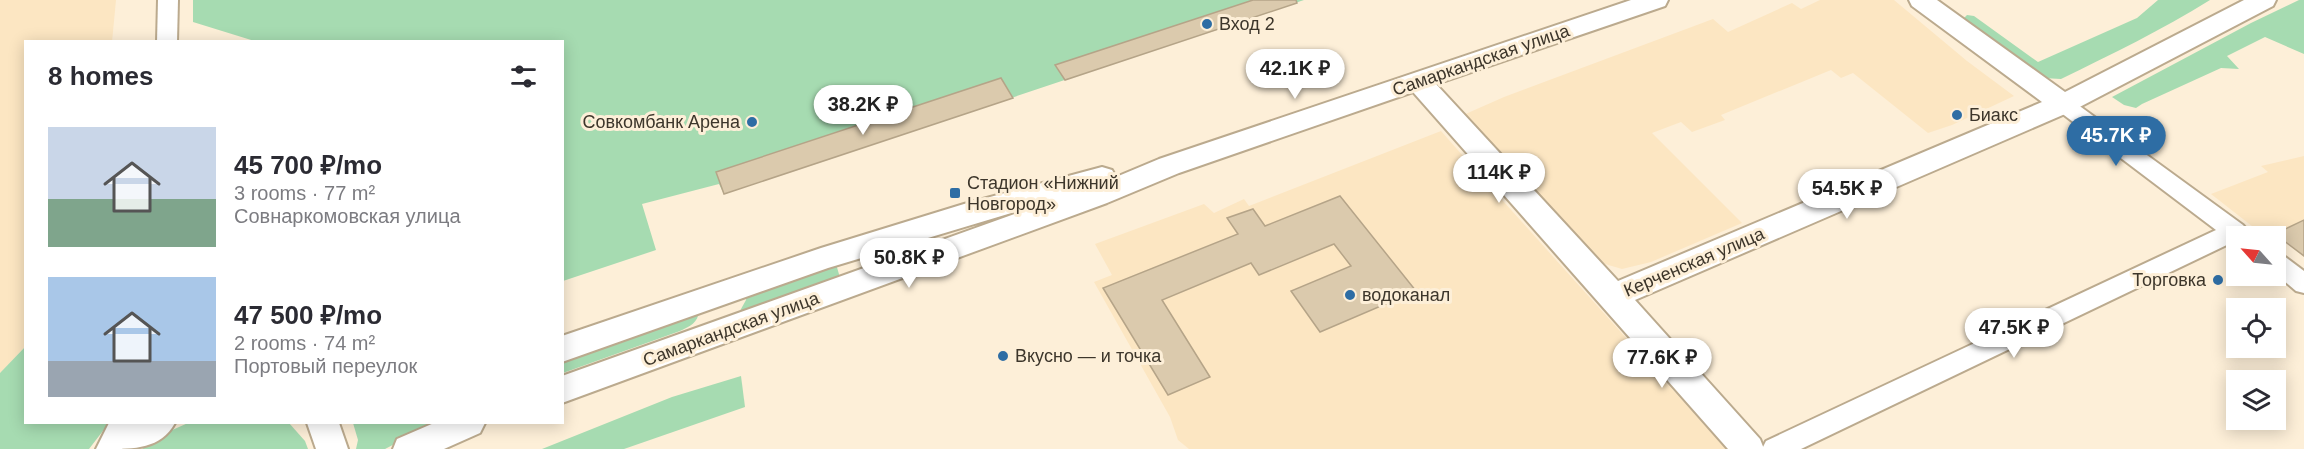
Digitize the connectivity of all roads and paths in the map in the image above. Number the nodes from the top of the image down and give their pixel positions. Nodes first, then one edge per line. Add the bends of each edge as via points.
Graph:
1 (168, 0) edge
2 (1656, 0) edge
3 (1921, 0) edge
4 (2264, 0) edge
5 (167, 40) edge
6 (1419, 82) junction
7 (2063, 104) junction
8 (1169, 166) junction
9 (2228, 226) edge
10 (2226, 240) edge
11 (2286, 270) edge
12 (2304, 284) edge
13 (733, 289) junction
14 (1613, 296) junction
15 (564, 347) edge
16 (631, 365) junction
17 (564, 389) edge
18 (122, 424) edge
19 (158, 424) edge
20 (322, 424) edge
21 (467, 424) edge
22 (109, 449) edge
23 (122, 449) edge
24 (332, 449) edge
25 (409, 449) edge
26 (1748, 449) edge
27 (1774, 449) edge

1 - 5 street
2 - 6 main road, Самаркандская улица
3 - 7 main road
4 - 7 main road, Керченская улица
6 - 8 main road, Самаркандская улица
6 - 14 main road
7 - 9 street
7 - 14 main road, Керченская улица
8 - 13 main road, Самаркандская улица via 1094,178
8 - 16 main road, Самаркандская улица via 1097,196
10 - 27 street
11 - 12 street
13 - 15 main road, Самаркандская улица
13 - 16 main road via 728,305 717,316 651,348
14 - 26 main road
16 - 17 main road, Самаркандская улица
18 - 22 street
19 - 23 main road
20 - 24 main road
21 - 25 main road

